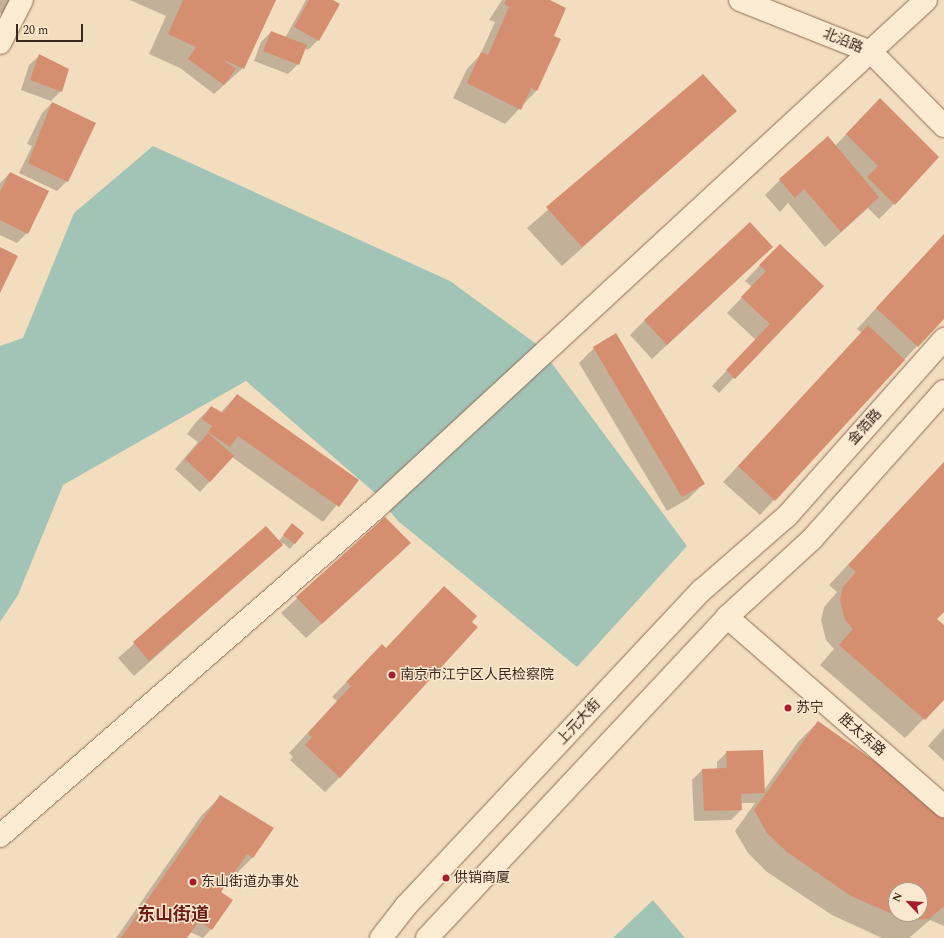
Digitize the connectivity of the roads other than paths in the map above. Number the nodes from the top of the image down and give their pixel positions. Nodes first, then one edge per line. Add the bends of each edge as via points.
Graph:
1 (22, 0) edge
2 (740, 0) edge
3 (926, 0) edge
4 (0, 43) edge
5 (871, 52) junction
6 (944, 126) edge
7 (944, 339) edge
8 (944, 391) edge
9 (787, 516) joint
10 (727, 616) junction
11 (944, 806) edge
12 (0, 836) edge
13 (382, 938) edge
14 (427, 938) edge

1 - 4 main road
2 - 5 main road, 北沿路
3 - 5 main road
5 - 6 main road, 北沿路
5 - 12 main road via 375,509
7 - 9 main road, 金箔路
8 - 10 main road via 812,539
9 - 13 main road, 上元大街 via 701,591 406,906
10 - 11 main road, 胜太东路
10 - 14 main road

